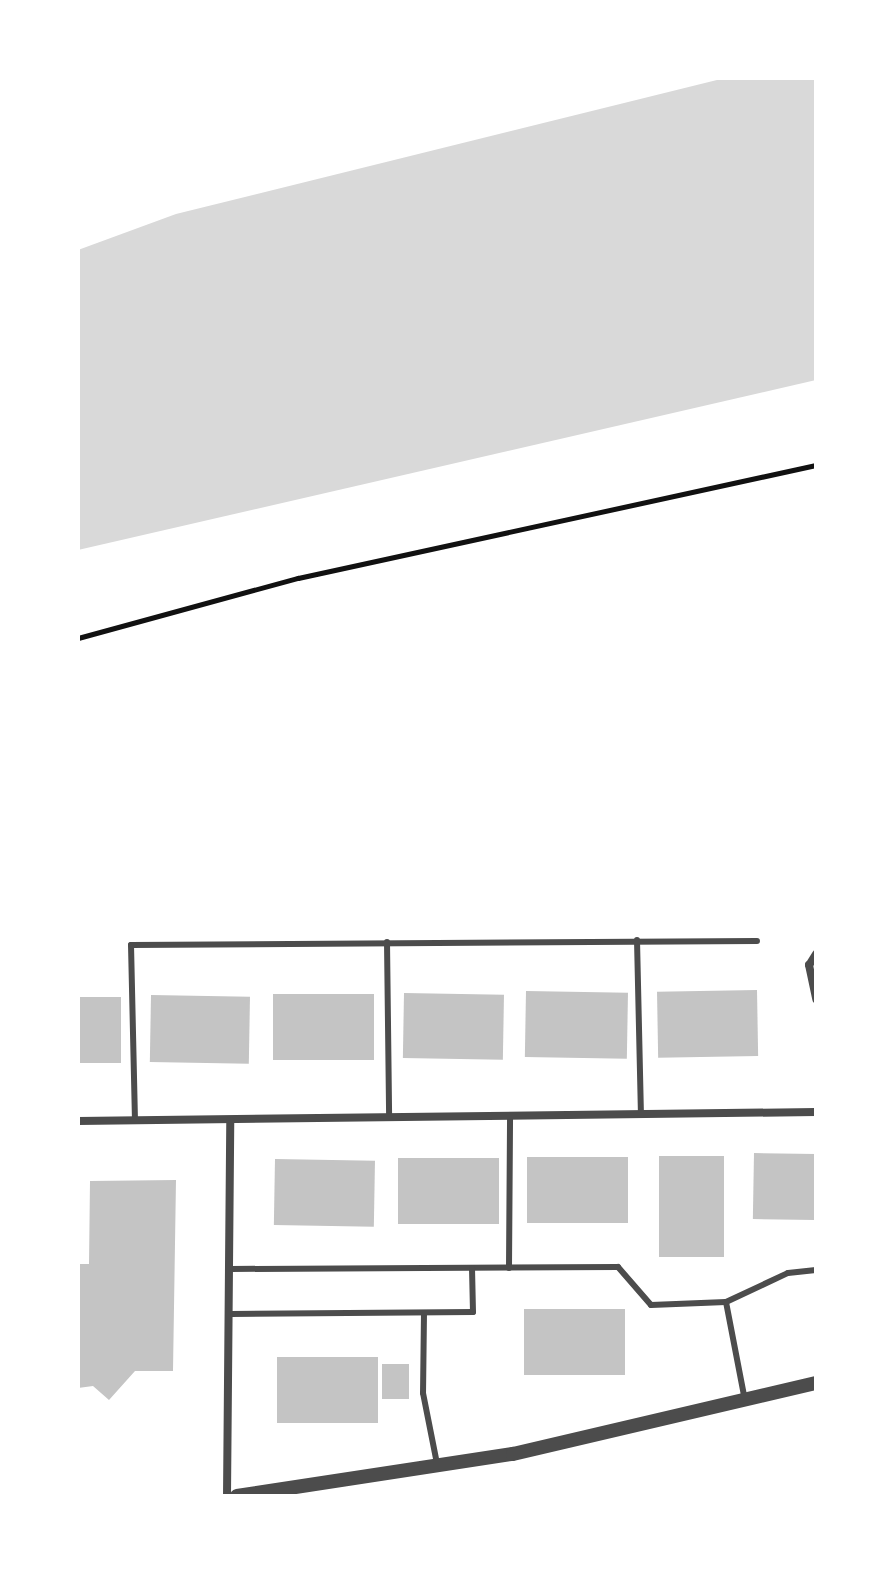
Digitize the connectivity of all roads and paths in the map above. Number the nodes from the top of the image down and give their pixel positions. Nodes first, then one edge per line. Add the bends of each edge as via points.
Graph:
1 (816, 465) edge
2 (78, 638) edge
3 (637, 940) junction
4 (757, 941) dead end
5 (387, 942) junction
6 (816, 954) edge
7 (816, 999) edge
8 (816, 1112) edge
9 (641, 1115) junction
10 (510, 1117) junction
11 (389, 1118) junction
12 (78, 1121) edge
13 (135, 1121) junction
14 (230, 1121) junction
15 (472, 1268) junction
16 (509, 1268) junction
17 (231, 1269) junction
18 (816, 1270) edge
19 (726, 1302) junction
20 (424, 1313) junction
21 (231, 1314) junction
22 (816, 1383) edge
23 (746, 1404) junction
24 (437, 1467) junction
25 (227, 1496) edge
26 (237, 1496) edge

1 - 2 path via 298,578
3 - 4 lane
3 - 5 lane
3 - 9 lane
5 - 11 lane
5 - 13 lane via 131,945
6 - 7 street via 809,965
8 - 9 street
9 - 10 street
10 - 11 street
10 - 16 lane
11 - 14 street
12 - 13 street
13 - 14 street
14 - 17 street
15 - 16 lane
15 - 17 lane
15 - 20 lane via 473,1312
16 - 19 lane via 618,1267 651,1305
17 - 21 street
18 - 19 lane via 788,1273
19 - 23 lane
20 - 21 lane
20 - 24 lane via 423,1393
21 - 25 street
22 - 23 street
23 - 24 street
24 - 26 street

